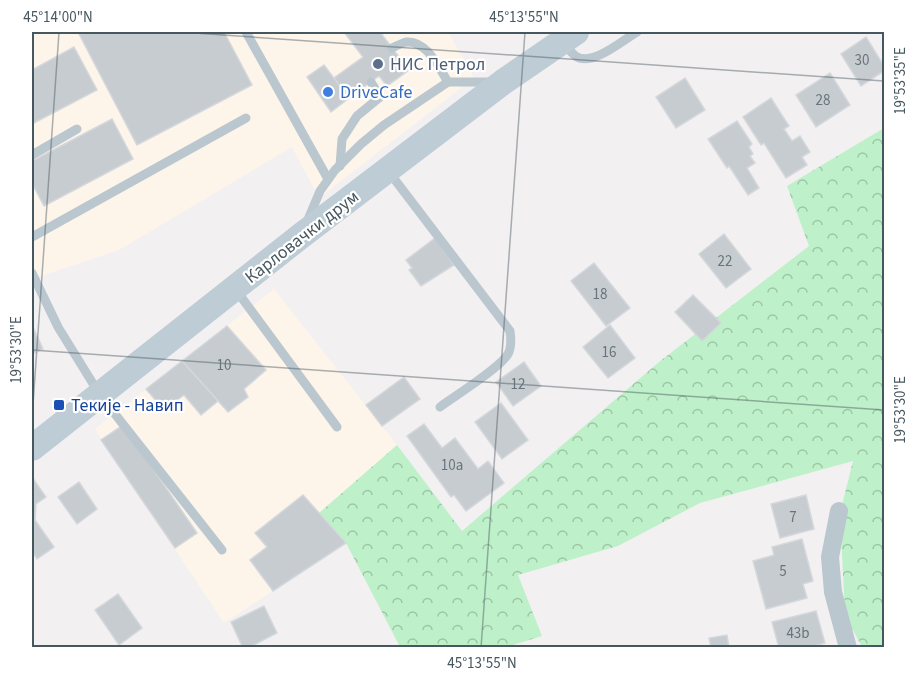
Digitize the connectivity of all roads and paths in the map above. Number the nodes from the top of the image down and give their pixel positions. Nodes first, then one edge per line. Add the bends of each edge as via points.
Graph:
1 (246, 32) edge
2 (637, 32) edge
3 (569, 36) edge
4 (392, 48) dead end
5 (371, 82) dead end
6 (448, 82) junction
7 (503, 82) junction
8 (246, 118) dead end
9 (77, 129) dead end
10 (32, 155) edge
11 (340, 166) junction
12 (388, 171) junction
13 (328, 180) junction
14 (302, 235) junction
15 (32, 237) edge
16 (32, 273) edge
17 (235, 288) junction
18 (100, 395) junction
19 (440, 406) dead end
20 (337, 427) dead end
21 (32, 448) edge
22 (839, 511) dead end
23 (222, 550) dead end
24 (848, 648) edge

1 - 13 lane
2 - 3 lane via 594,58 584,59 575,56
3 - 7 main road, Карловачки друм
4 - 6 lane via 406,42 418,44
5 - 11 lane via 380,97 357,116 342,139
6 - 7 lane
6 - 11 lane via 384,125
7 - 12 main road, Карловачки друм
8 - 15 lane
9 - 10 lane
11 - 13 lane
12 - 14 main road, Карловачки друм
12 - 19 lane via 510,331 507,355
13 - 14 lane
14 - 17 main road, Карловачки друм
16 - 18 lane via 58,327
17 - 18 main road, Карловачки друм
17 - 20 lane
18 - 21 main road, Карловачки друм
18 - 23 lane
22 - 24 street via 830,557 833,592

